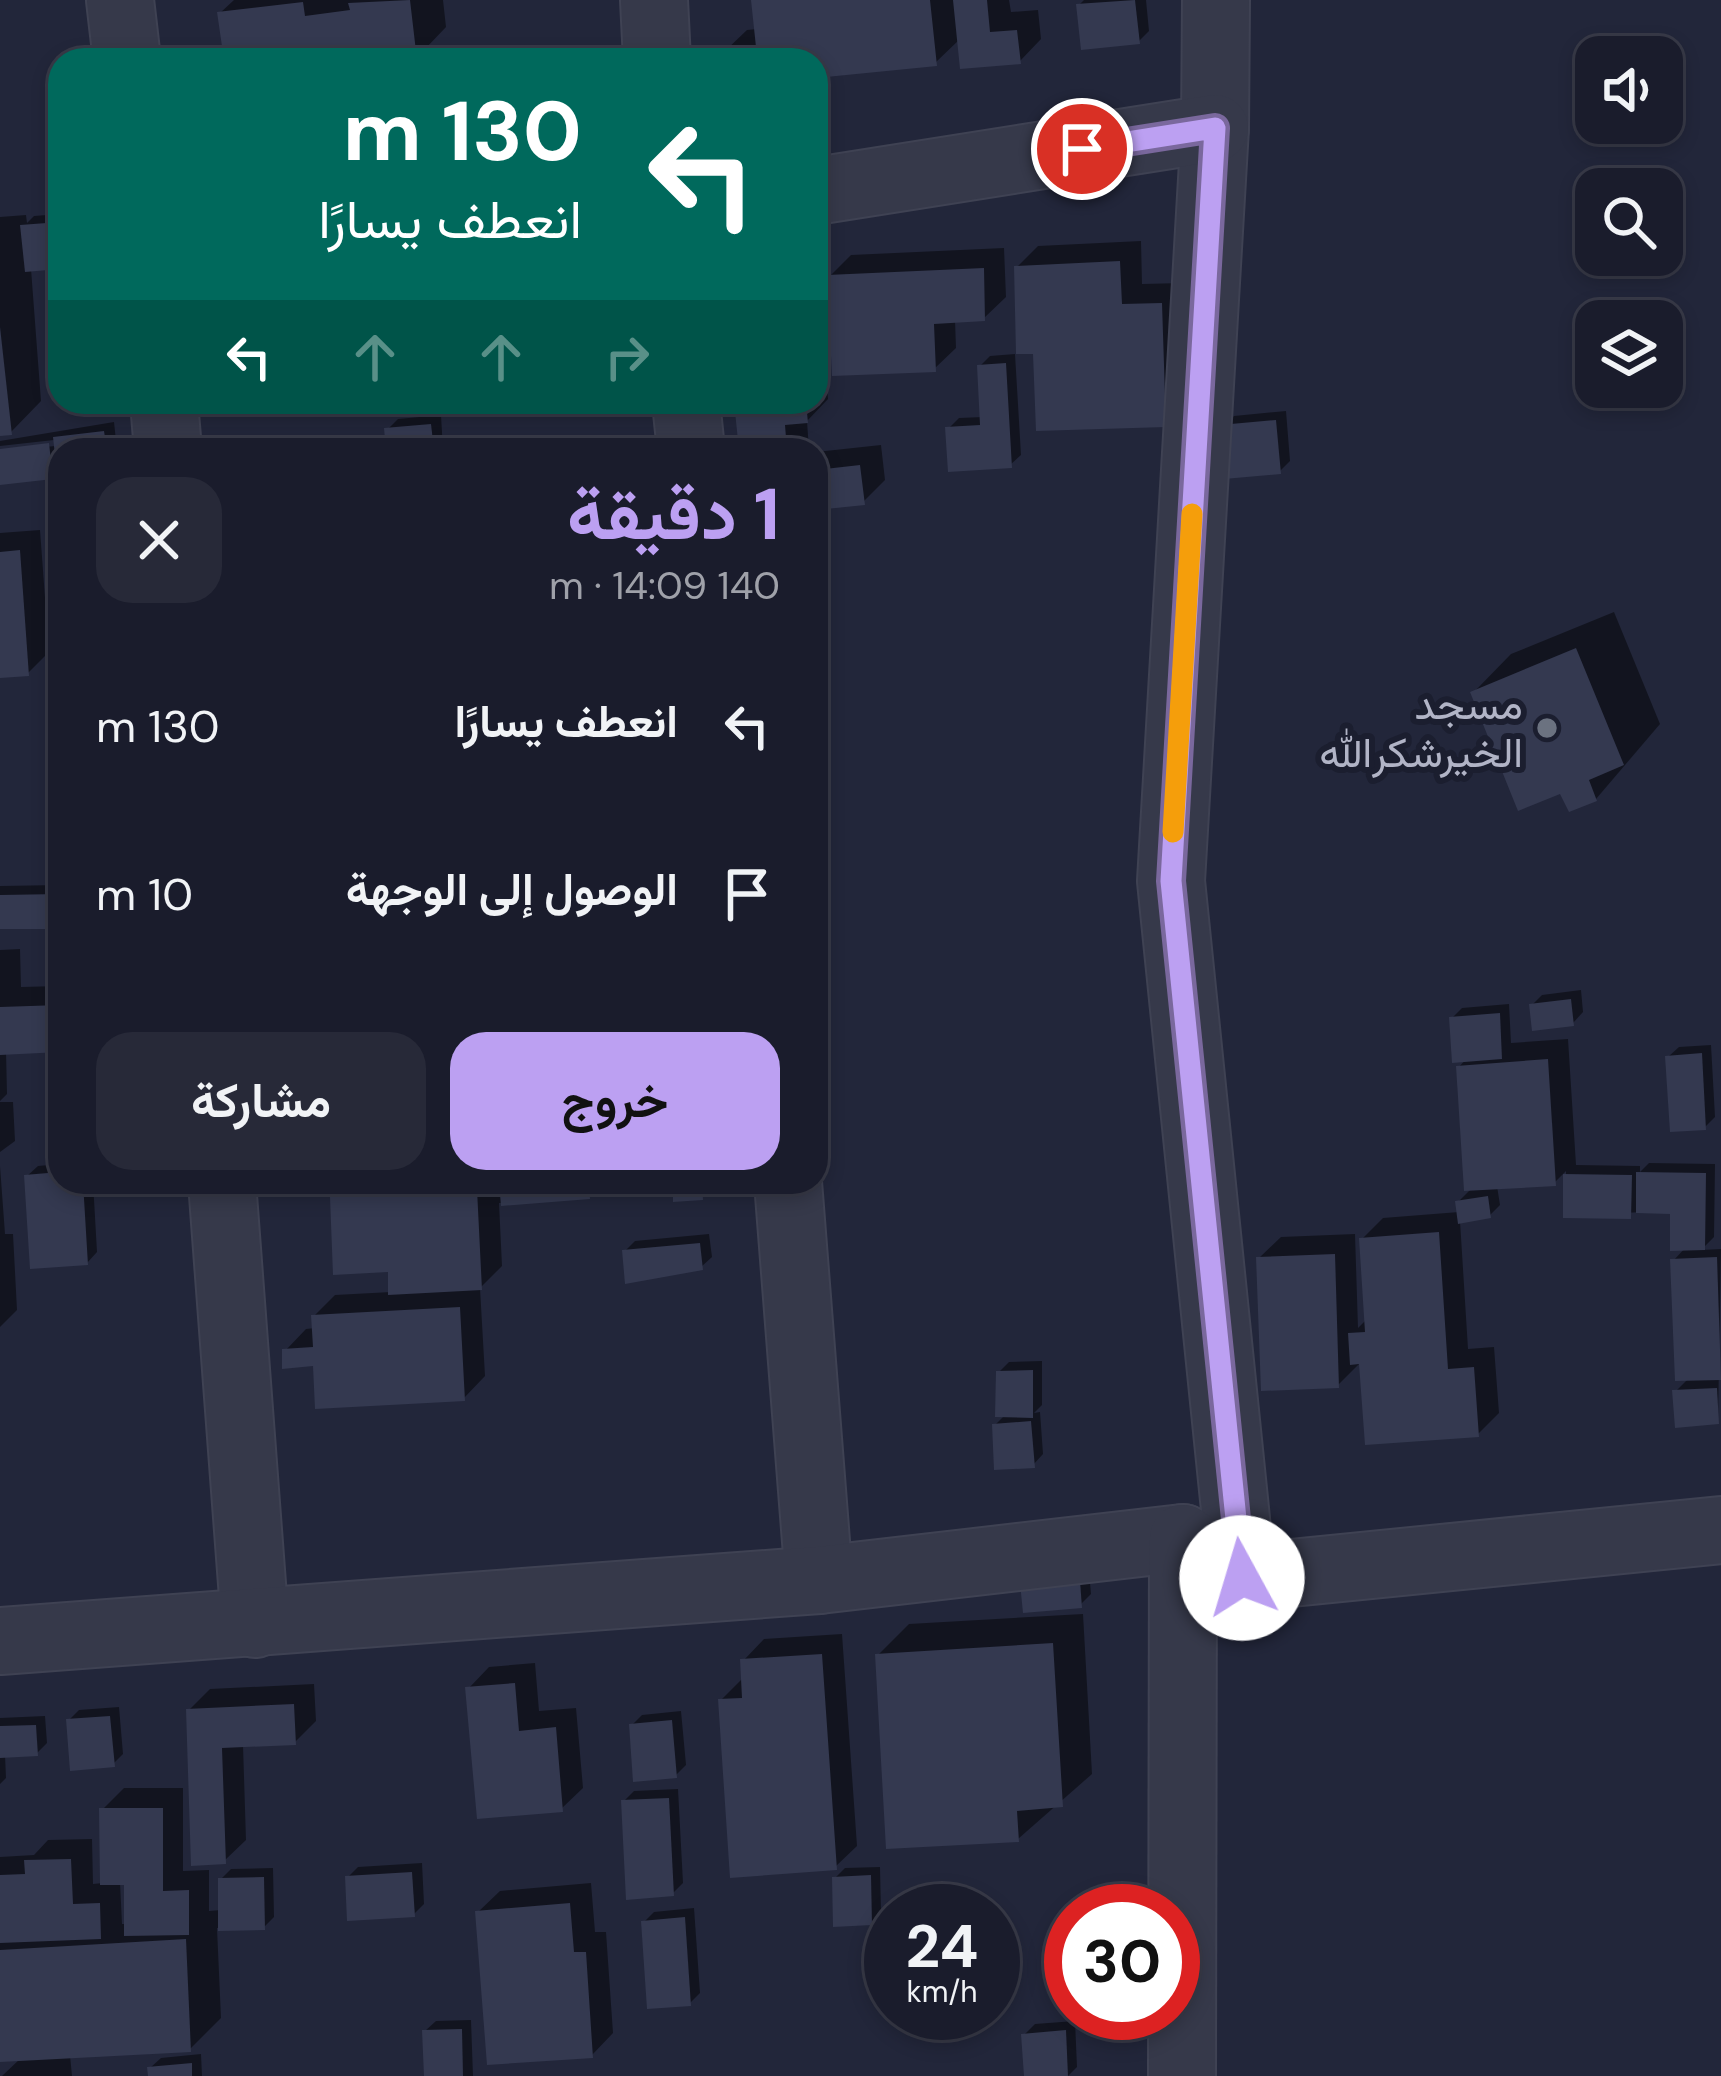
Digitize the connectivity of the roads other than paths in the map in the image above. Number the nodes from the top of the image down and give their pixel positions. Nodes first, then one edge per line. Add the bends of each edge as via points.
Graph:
1 (120, 0) edge
2 (654, 0) edge
3 (1216, 0) edge
4 (126, 48) edge
5 (657, 48) edge
6 (1215, 128) junction
7 (828, 189) edge
8 (223, 1194) edge
9 (789, 1194) edge
10 (1721, 1530) edge
11 (1183, 1538) junction
12 (1242, 1578) junction
13 (819, 1580) junction
14 (255, 1624) junction
15 (0, 1641) edge
16 (1182, 2076) edge

1 - 4 street
2 - 5 street
3 - 6 street
6 - 7 street
6 - 12 street via 1171,881
8 - 14 street
9 - 13 street
10 - 12 street
11 - 12 street
11 - 13 street
11 - 16 street
13 - 14 street
14 - 15 street

